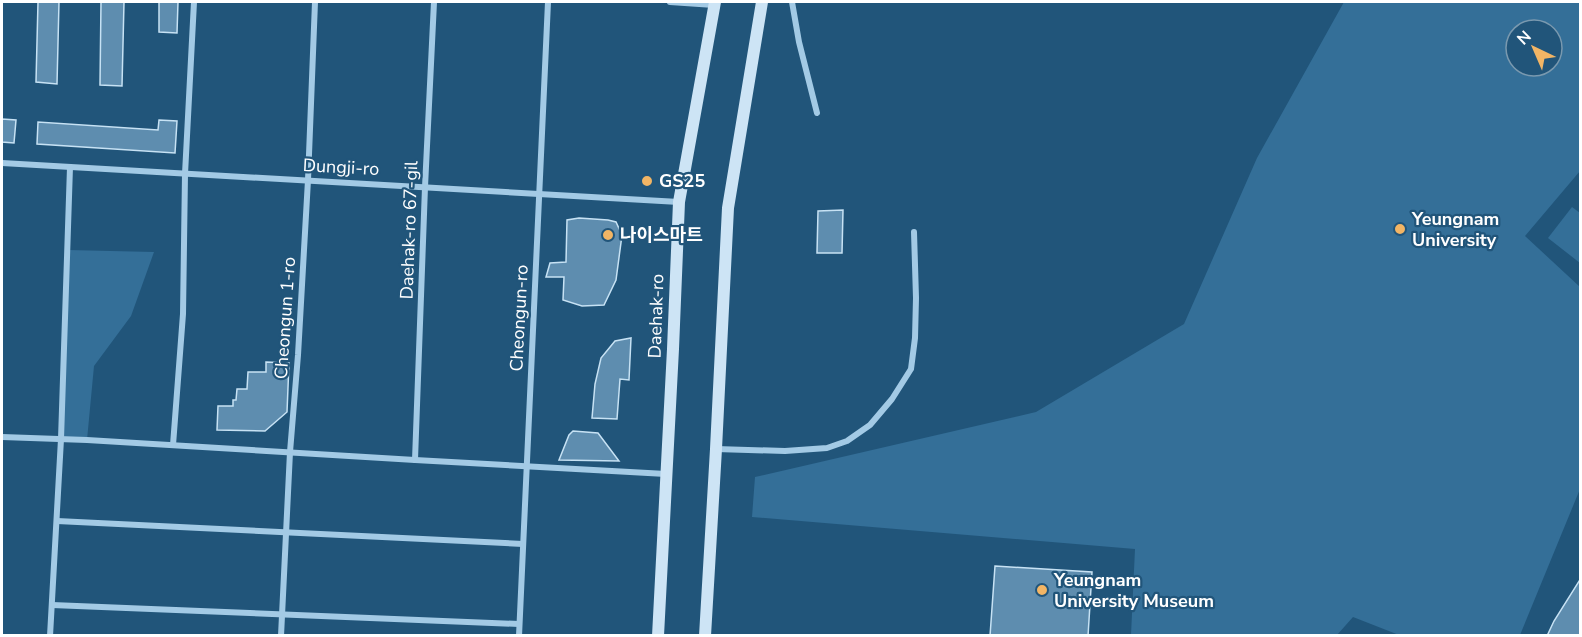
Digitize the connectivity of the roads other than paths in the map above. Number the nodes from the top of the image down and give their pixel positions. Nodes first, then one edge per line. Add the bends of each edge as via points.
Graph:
1 (194, 2) edge
2 (315, 2) edge
3 (435, 2) edge
4 (548, 2) edge
5 (670, 2) edge
6 (762, 2) edge
7 (792, 2) edge
8 (714, 3) edge
9 (817, 113) dead end
10 (2, 163) edge
11 (70, 167) junction
12 (185, 174) junction
13 (308, 180) junction
14 (425, 187) junction
15 (539, 194) junction
16 (679, 202) junction
17 (914, 232) dead end
18 (2, 437) edge
19 (61, 439) junction
20 (173, 445) junction
21 (716, 448) junction
22 (290, 452) junction
23 (415, 460) junction
24 (527, 466) junction
25 (666, 474) junction
26 (57, 521) junction
27 (286, 532) junction
28 (523, 544) junction
29 (52, 605) junction
30 (282, 615) junction
31 (519, 624) junction
32 (50, 636) edge
33 (281, 636) edge
34 (519, 636) edge
35 (658, 636) edge
36 (705, 636) edge

1 - 12 street
2 - 13 street, Cheongun 1-ro
3 - 14 street, Daehak-ro 67-gil
4 - 15 street, Cheongun-ro
5 - 8 street
6 - 21 main road via 728,208
7 - 9 street
8 - 16 main road, Daehak-ro
10 - 11 street, Dungji-ro
11 - 12 street, Dungji-ro
11 - 19 street
12 - 13 street, Dungji-ro
12 - 20 street via 183,314
13 - 14 street, Dungji-ro
13 - 22 street, Cheongun 1-ro
14 - 15 street, Dungji-ro
14 - 23 street, Daehak-ro 67-gil
15 - 16 street, Dungji-ro
15 - 24 street, Cheongun-ro
16 - 25 main road, Daehak-ro
17 - 21 street via 916,298 911,369 870,425 848,441 827,448
18 - 19 street
19 - 20 street
19 - 26 street
20 - 22 street
21 - 36 main road
22 - 23 street
22 - 27 street, Cheongun 1-ro
23 - 24 street
24 - 25 street
24 - 28 street, Cheongun-ro
25 - 35 main road, Daehak-ro
26 - 27 street
26 - 29 street
27 - 28 street
27 - 30 street, Cheongun 1-ro
28 - 31 street, Cheongun-ro
29 - 30 street
29 - 32 street
30 - 31 street
30 - 33 street, Cheongun 1-ro
31 - 34 street, Cheongun-ro

